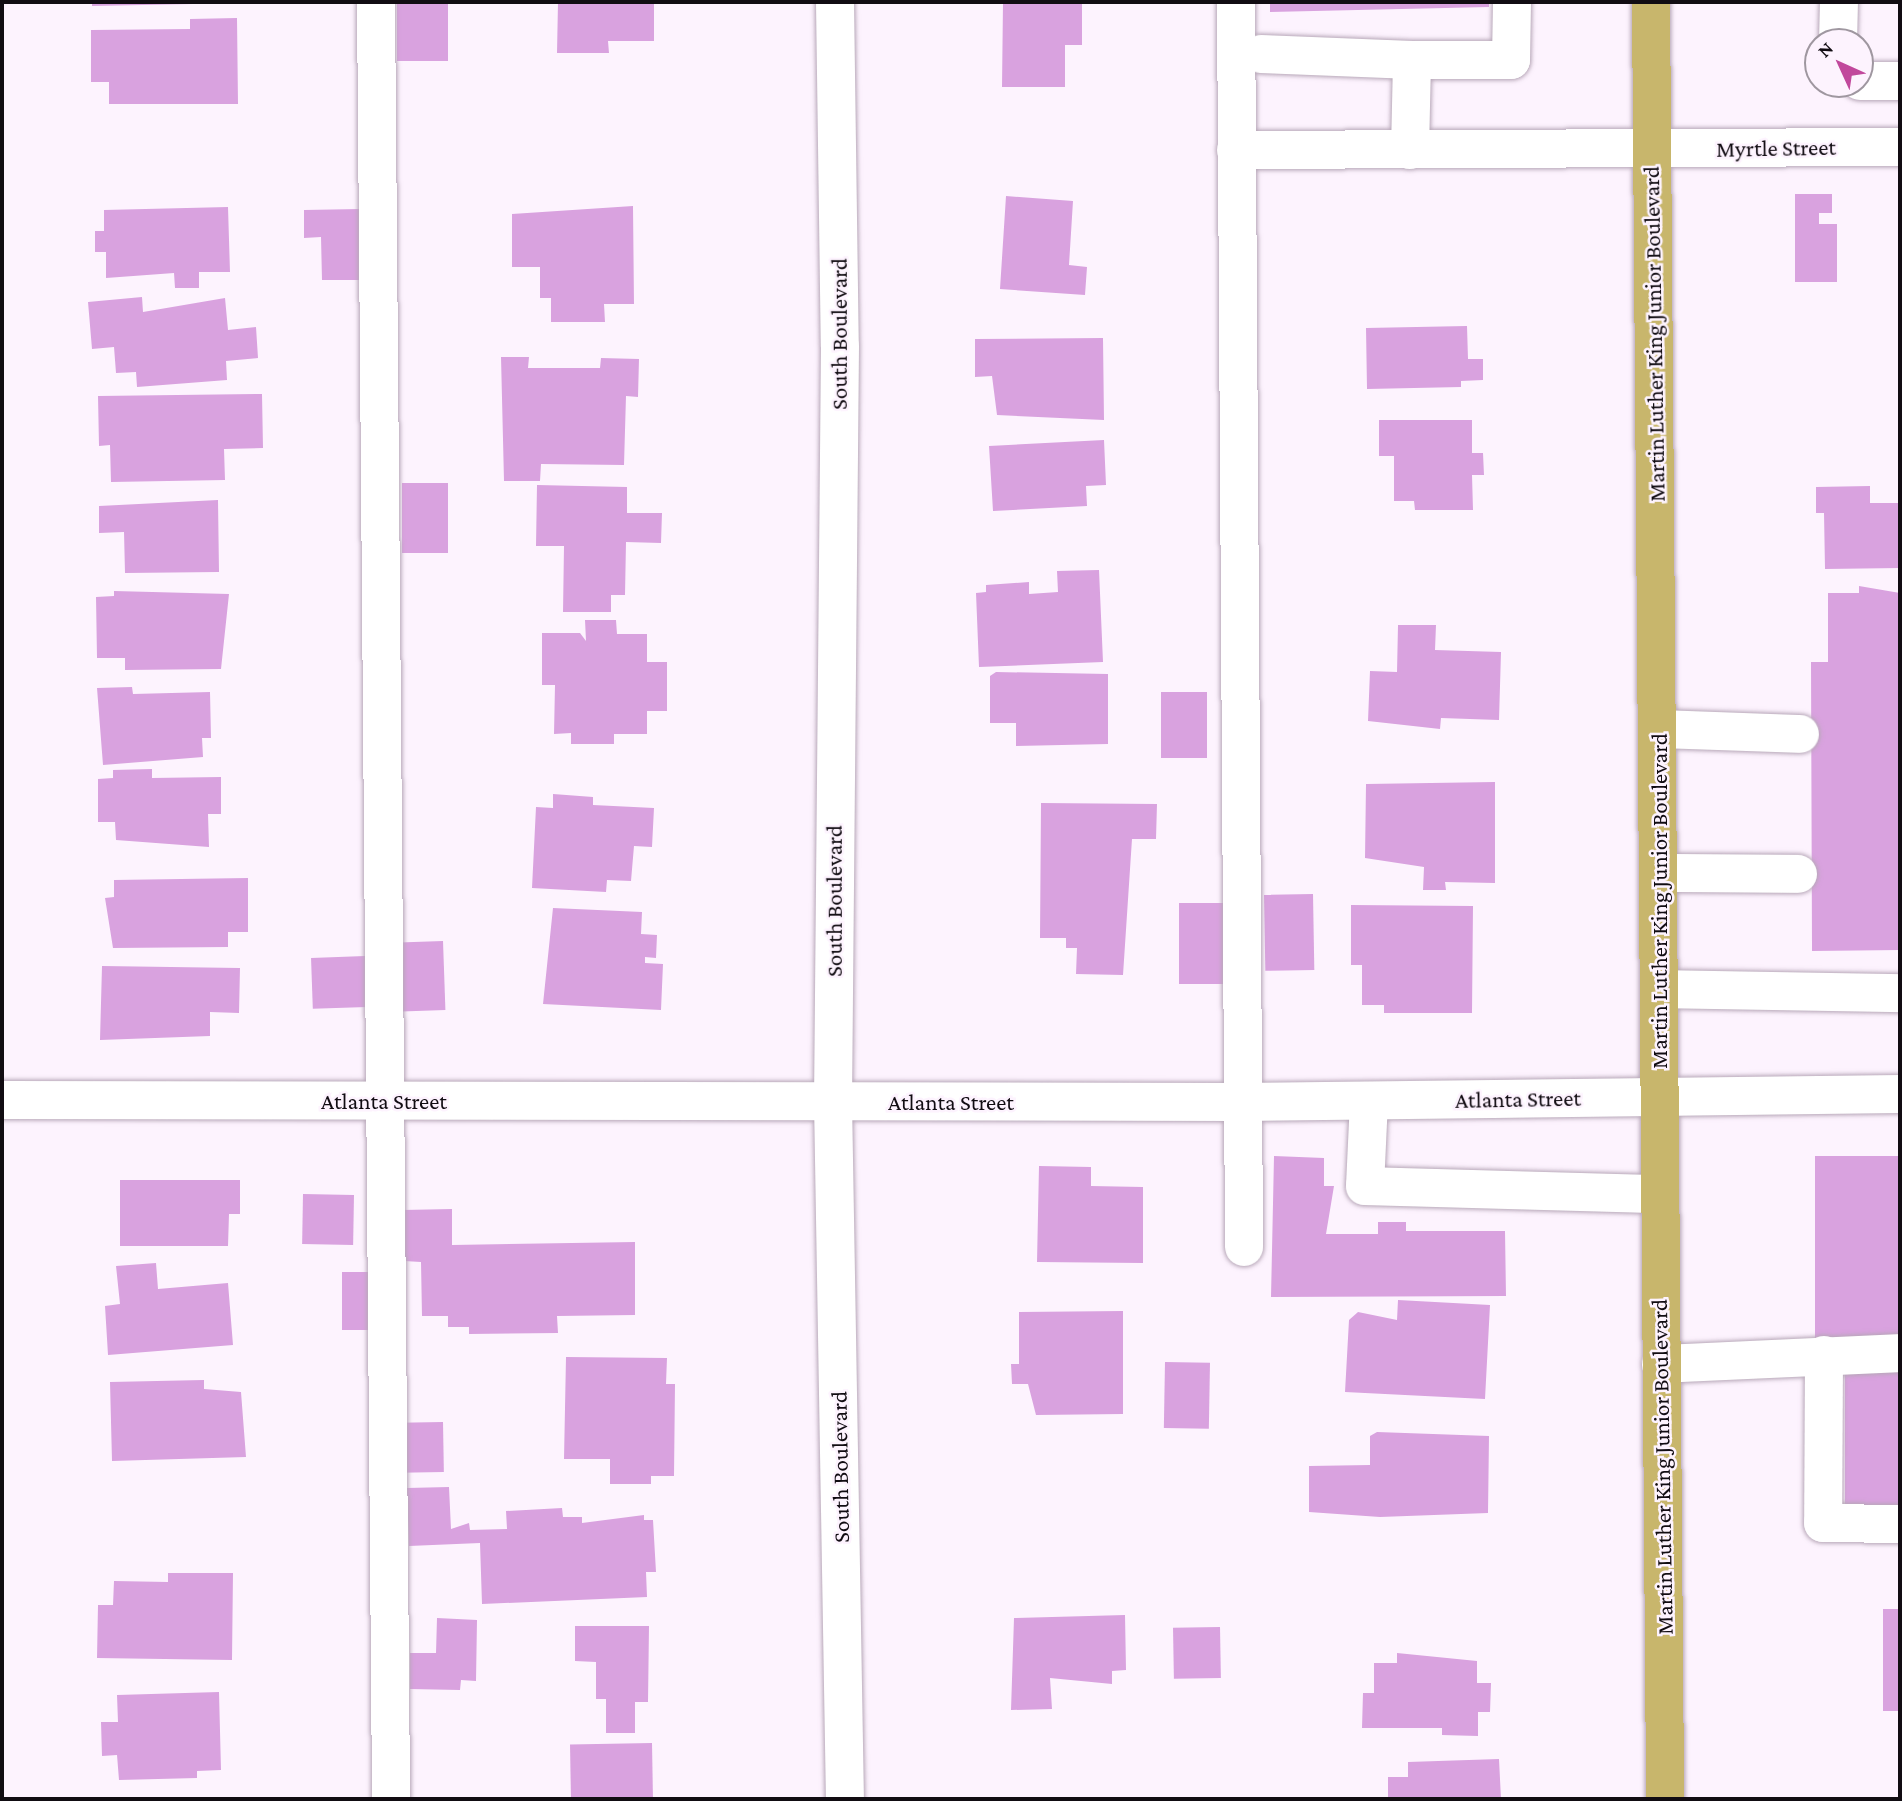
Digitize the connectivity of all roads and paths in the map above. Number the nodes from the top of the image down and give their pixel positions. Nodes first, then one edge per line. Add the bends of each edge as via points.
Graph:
1 (376, 2) edge
2 (835, 2) edge
3 (1236, 2) edge
4 (1512, 2) edge
5 (1651, 2) edge
6 (1839, 2) edge
7 (1838, 28) edge
8 (1261, 54) dead end
9 (1412, 60) junction
10 (1874, 80) edge
11 (1900, 81) edge
12 (1900, 146) edge
13 (1653, 148) junction
14 (1236, 150) junction
15 (1410, 150) junction
16 (1658, 729) junction
17 (1800, 734) dead end
18 (1659, 873) junction
19 (1798, 874) dead end
20 (1660, 989) junction
21 (1900, 993) edge
22 (1900, 1094) edge
23 (1661, 1098) junction
24 (2, 1100) edge
25 (387, 1101) junction
26 (833, 1101) junction
27 (1369, 1101) junction
28 (1240, 1102) junction
29 (1660, 1194) junction
30 (1244, 1247) dead end
31 (1900, 1353) edge
32 (1824, 1354) junction
33 (1661, 1364) junction
34 (1900, 1524) edge
35 (391, 1799) edge
36 (845, 1799) edge
37 (1665, 1799) edge

1 - 25 street
2 - 26 street, South Boulevard via 840,346
3 - 14 street
4 - 9 street via 1511,60
5 - 13 main road, Martin Luther King Junior Boulevard
6 - 7 street
8 - 9 street
9 - 15 street
10 - 11 street
12 - 13 street, Myrtle Street
13 - 15 street, Myrtle Street
13 - 16 main road, Martin Luther King Junior Boulevard
14 - 15 street, Myrtle Street
14 - 28 street
16 - 17 street
16 - 18 main road, Martin Luther King Junior Boulevard
18 - 19 street
18 - 20 main road, Martin Luther King Junior Boulevard
20 - 21 street via 1780,986 1803,995
20 - 23 main road, Martin Luther King Junior Boulevard
22 - 23 street, Atlanta Street
23 - 27 street, Atlanta Street
23 - 29 main road, Martin Luther King Junior Boulevard
24 - 25 street, Atlanta Street
25 - 26 street, Atlanta Street
25 - 35 street
26 - 28 street, Atlanta Street
26 - 36 street, South Boulevard
27 - 28 street, Atlanta Street
27 - 29 street via 1365,1186
28 - 30 street
29 - 33 main road, Martin Luther King Junior Boulevard
31 - 32 street
32 - 33 street
32 - 34 street via 1823,1523
33 - 37 main road, Martin Luther King Junior Boulevard

